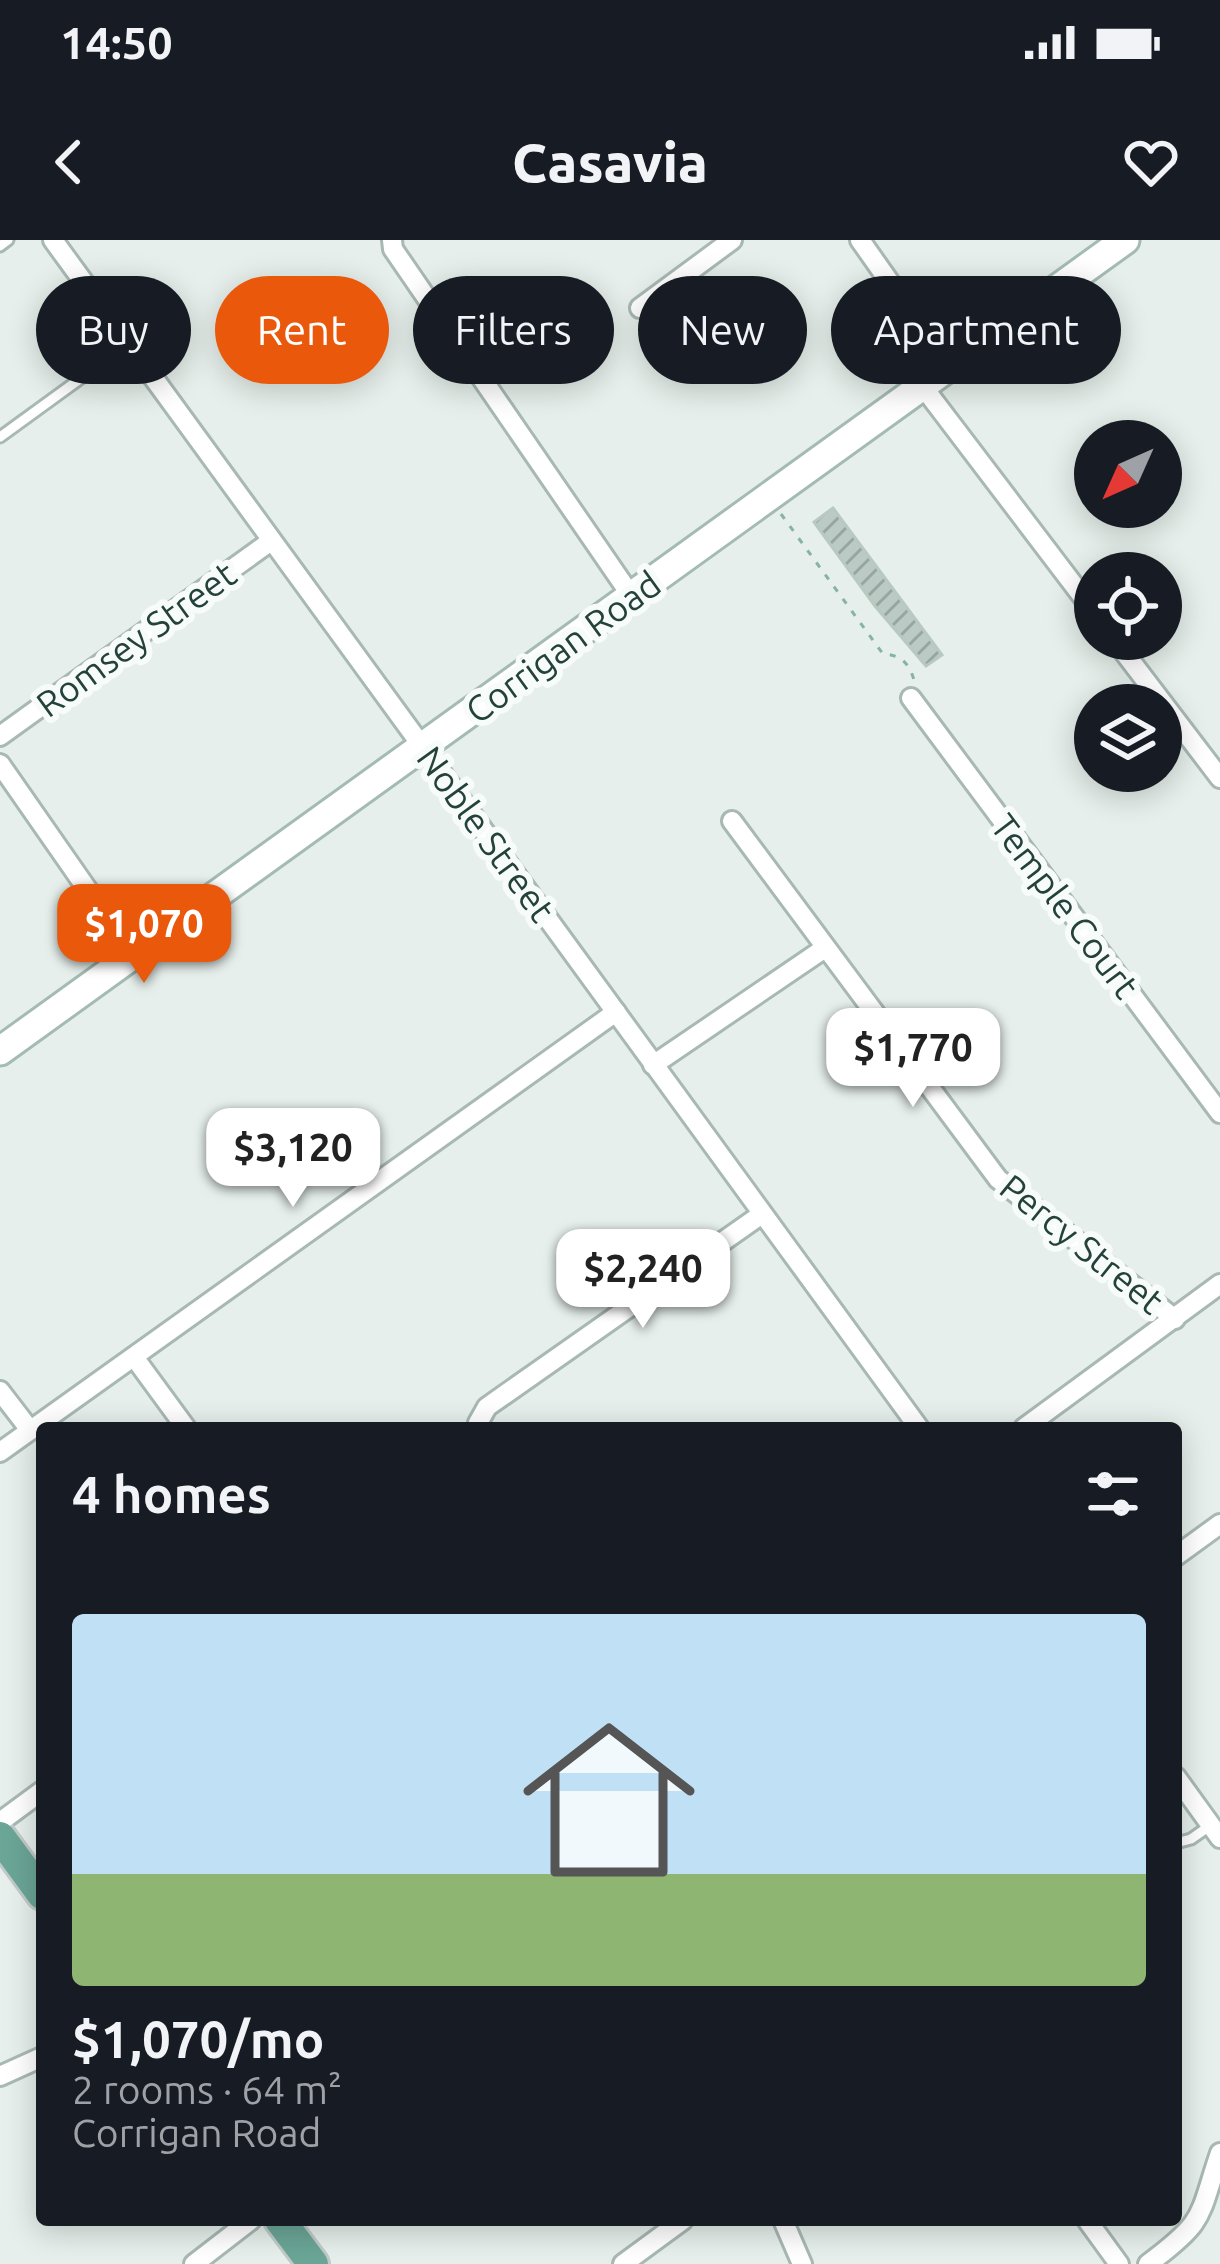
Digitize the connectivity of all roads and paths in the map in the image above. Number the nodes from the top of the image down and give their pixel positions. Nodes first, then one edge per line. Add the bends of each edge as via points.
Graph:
1 (8, 240) edge
2 (53, 240) edge
3 (392, 240) edge
4 (732, 240) edge
5 (860, 240) edge
6 (1124, 240) edge
7 (0, 246) edge
8 (79, 276) edge
9 (683, 276) edge
10 (885, 276) edge
11 (1075, 276) edge
12 (73, 384) edge
13 (157, 384) edge
14 (929, 384) edge
15 (924, 388) junction
16 (0, 437) edge
17 (769, 499) junction
18 (271, 541) junction
19 (1074, 585) edge
20 (632, 597) junction
21 (1130, 660) edge
22 (911, 698) joint
23 (0, 736) edge
24 (423, 748) junction
25 (0, 764) edge
26 (1220, 776) edge
27 (733, 821) dead end
28 (825, 948) junction
29 (133, 955) junction
30 (616, 1012) junction
31 (0, 1051) edge
32 (652, 1065) junction
33 (1220, 1113) edge
34 (762, 1214) junction
35 (1220, 1284) edge
36 (1175, 1319) junction
37 (134, 1357) junction
38 (0, 1390) edge
39 (41, 1422) edge
40 (182, 1422) edge
41 (479, 1422) edge
42 (915, 1422) edge
43 (1032, 1422) edge
44 (36, 1426) edge
45 (30, 1430) junction
46 (0, 1452) edge
47 (1220, 1525) edge
48 (1182, 1552) edge
49 (1182, 1785) edge
50 (36, 1795) edge
51 (0, 1822) edge
52 (1215, 1832) edge
53 (0, 1837) edge
54 (1182, 1841) edge
55 (36, 1886) edge
56 (36, 2060) edge
57 (0, 2076) edge
58 (1220, 2153) edge
59 (242, 2226) edge
60 (284, 2226) edge
61 (675, 2226) edge
62 (786, 2226) edge
63 (1092, 2226) edge
64 (194, 2264) edge
65 (313, 2264) edge
66 (623, 2264) edge
67 (802, 2264) edge
68 (1119, 2264) edge
69 (1148, 2264) edge

1 - 7 lane
2 - 8 street, Noble Street
3 - 20 street
4 - 9 street
5 - 10 street
6 - 11 main road, Corrigan Road
12 - 16 lane
13 - 18 street, Noble Street
14 - 15 main road, Corrigan Road
15 - 17 main road, Corrigan Road
15 - 19 street
17 - 20 main road, Corrigan Road
17 - 22 path via 883,654 907,663
18 - 23 street, Romsey Street
18 - 24 street, Noble Street
20 - 24 main road, Corrigan Road
21 - 26 street
22 - 33 street, Temple Court
24 - 29 main road, Corrigan Road
24 - 30 street, Noble Street
25 - 29 street
27 - 28 street, Percy Street
28 - 32 street
28 - 36 street, Percy Street via 998,1179
29 - 31 main road, Corrigan Road
30 - 32 street, Noble Street
30 - 37 street
32 - 34 street, Noble Street
34 - 41 street via 487,1407
34 - 42 street, Noble Street
35 - 36 street
36 - 43 street
37 - 39 street
37 - 40 street
38 - 45 street
44 - 45 street
45 - 46 street
47 - 48 street
49 - 52 street
50 - 51 street
52 - 54 lane
53 - 55 main road
56 - 57 street
58 - 69 street via 1203,2212
59 - 64 street
60 - 65 main road
61 - 66 street
62 - 67 street
63 - 68 street

